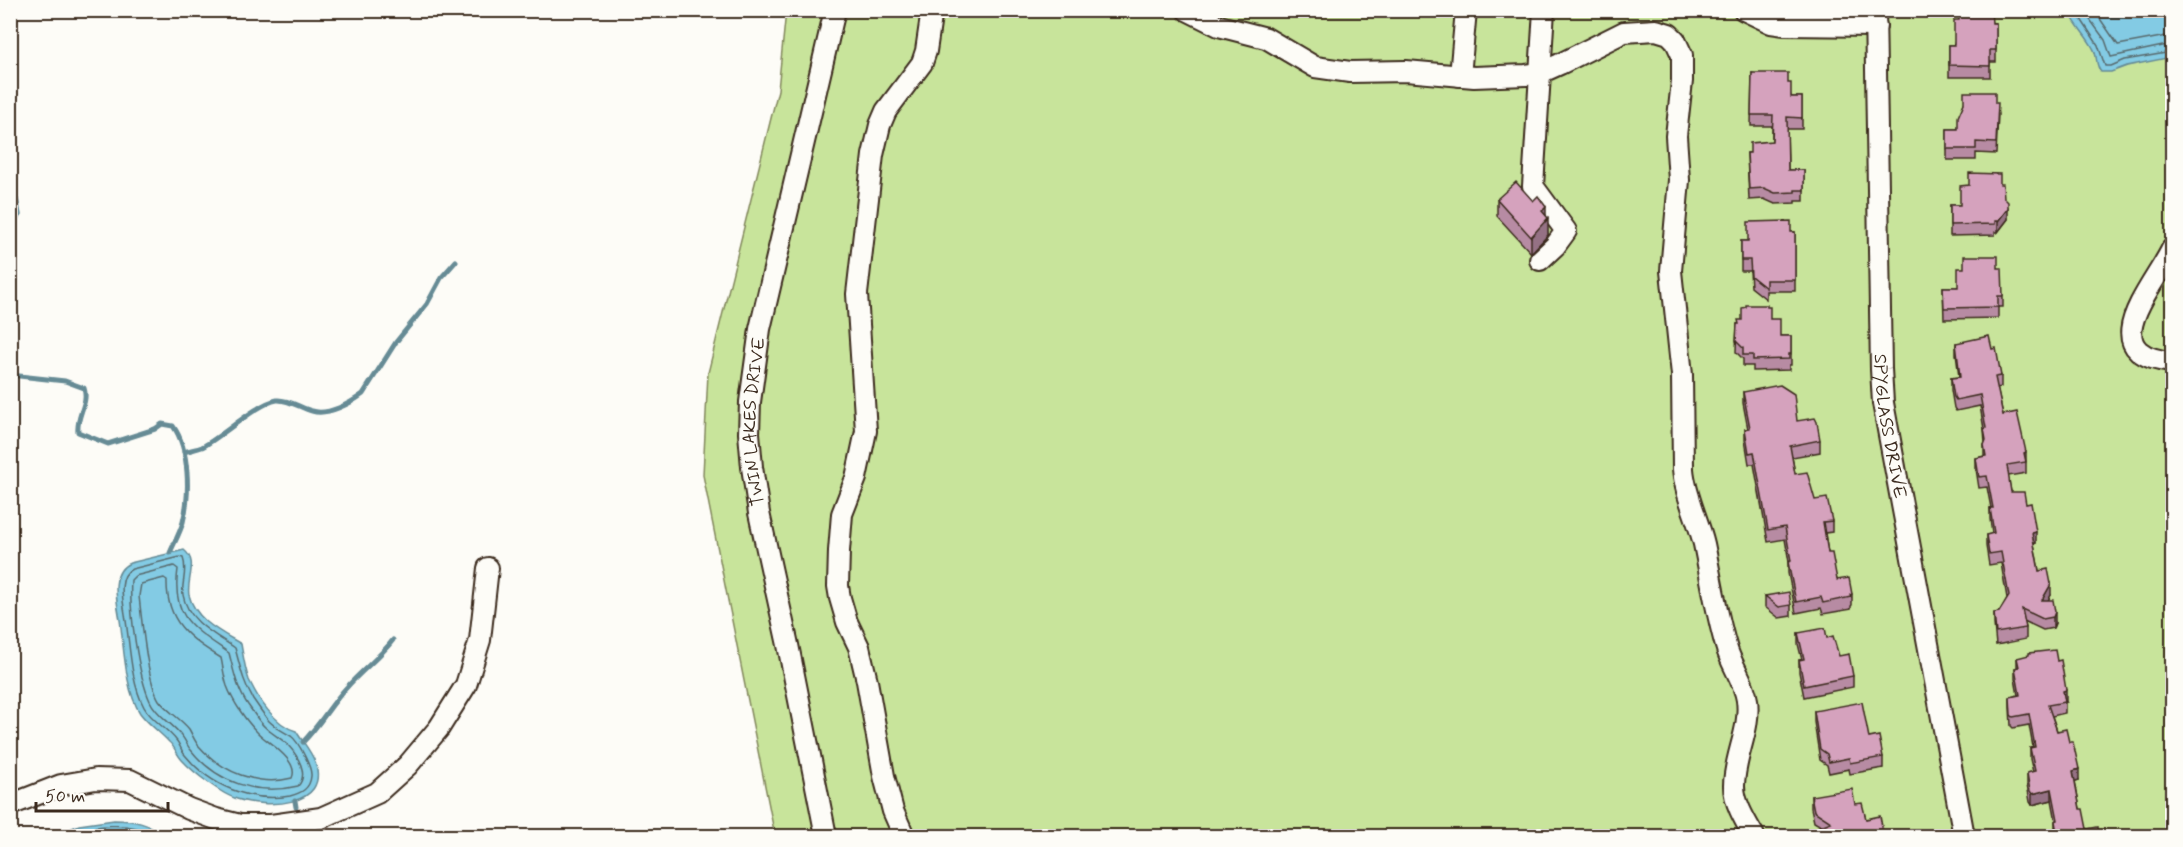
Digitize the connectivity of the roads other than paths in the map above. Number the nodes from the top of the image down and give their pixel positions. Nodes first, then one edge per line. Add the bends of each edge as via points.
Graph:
1 (835, 10) edge
2 (932, 10) edge
3 (1187, 10) edge
4 (1466, 10) edge
5 (1544, 10) edge
6 (1744, 10) edge
7 (1876, 18) edge
8 (1540, 73) junction
9 (1465, 76) junction
10 (2172, 249) edge
11 (1540, 260) dead end
12 (2172, 362) edge
13 (489, 568) dead end
14 (10, 805) edge
15 (826, 837) edge
16 (904, 837) edge
17 (1754, 837) edge
18 (1964, 837) edge

1 - 15 street, TWIN LAKES DRIVE via 760,329 749,433 759,513
2 - 16 street via 922,63 886,111 873,155 857,294 866,431 856,477 842,514 839,551 840,598 859,647 884,776
3 - 9 street via 1218,26 1266,38 1315,67
4 - 9 street
5 - 8 street
6 - 7 street via 1771,23 1785,24
7 - 18 street, SPYGLASS DRIVE via 1880,357 1884,403
8 - 9 street
8 - 11 street via 1533,186 1566,231
8 - 17 street via 1607,39 1645,29 1664,32 1675,40 1682,55 1676,136 1679,180 1671,271 1682,375 1684,482 1704,545 1726,648 1743,681 1748,702 1734,786
10 - 12 street via 2143,300 2131,332 2132,342 2142,355
13 - 14 street via 480,640 466,685 439,728 408,765 377,793 321,818 271,825 240,825 216,819 130,780 61,785

